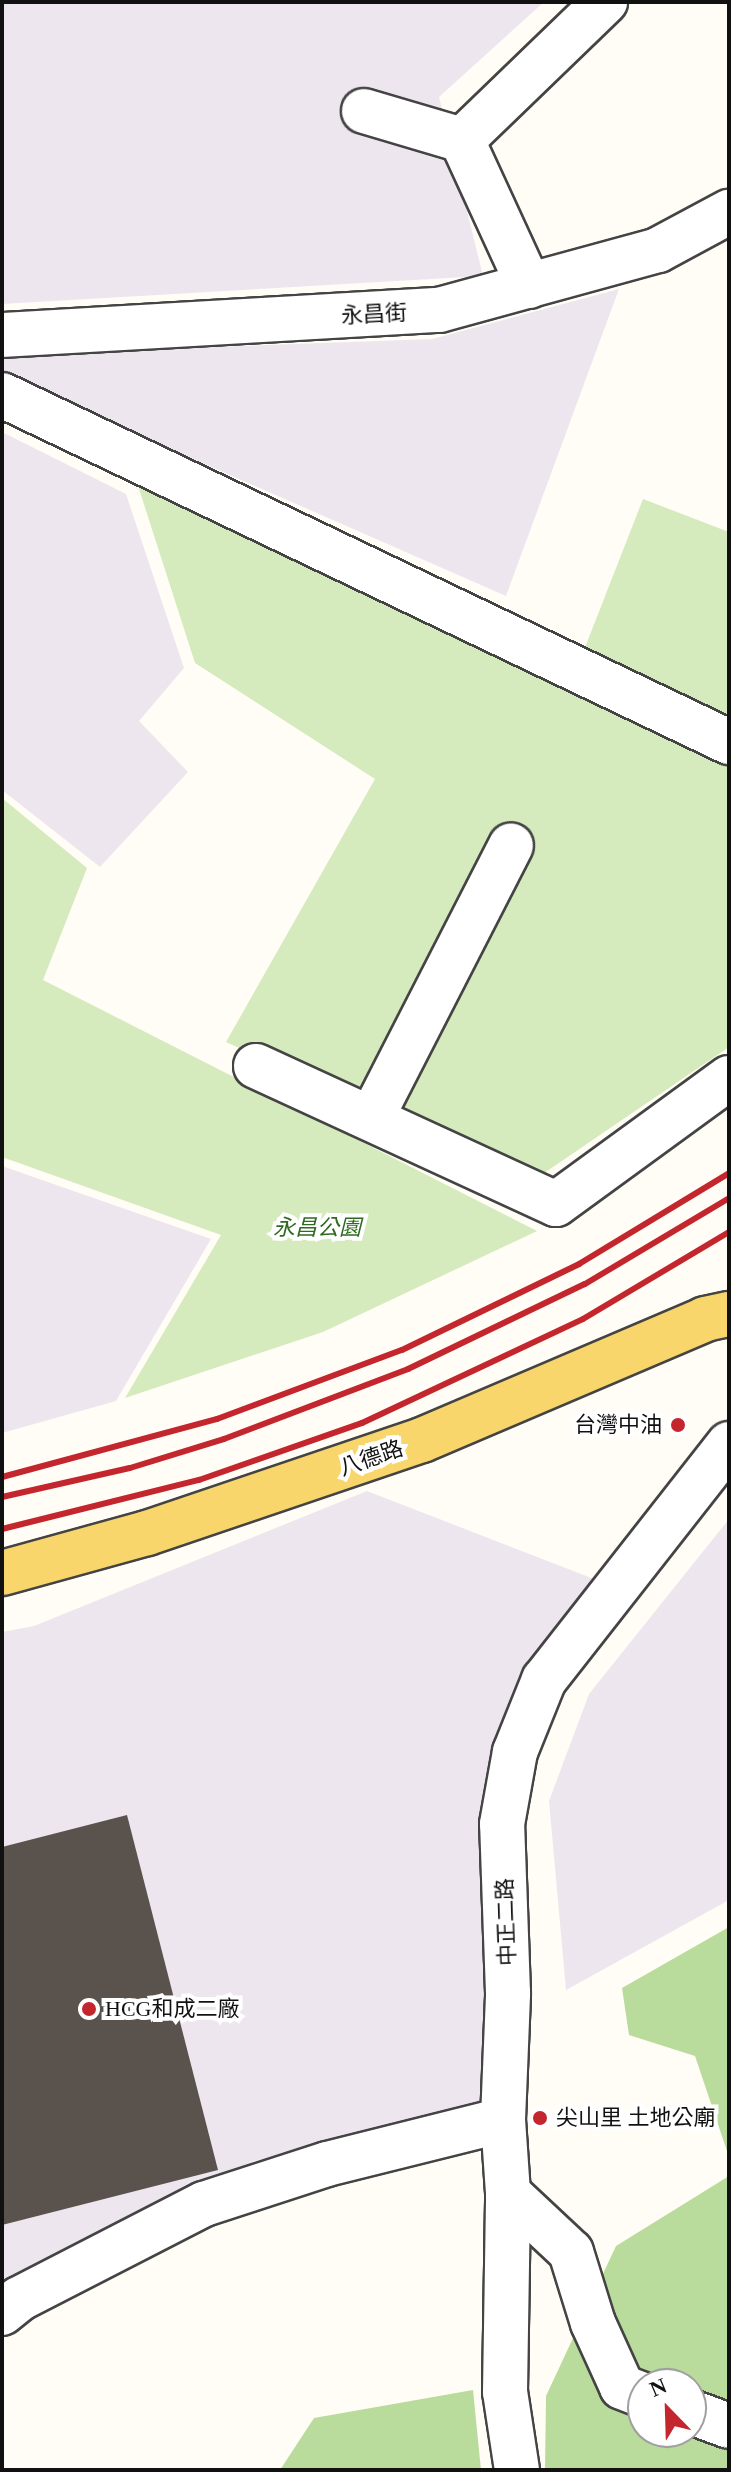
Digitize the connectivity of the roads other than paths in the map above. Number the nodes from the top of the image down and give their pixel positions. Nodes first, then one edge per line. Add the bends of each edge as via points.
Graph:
1 (605, 2) edge
2 (364, 111) dead end
3 (462, 140) junction
4 (729, 212) edge
5 (529, 286) junction
6 (2, 335) edge
7 (2, 395) edge
8 (729, 742) edge
9 (511, 845) dead end
10 (256, 1066) dead end
11 (729, 1078) edge
12 (372, 1117) junction
13 (729, 1314) edge
14 (729, 1444) edge
15 (2, 1573) edge
16 (503, 2120) junction
17 (508, 2193) junction
18 (2, 2313) edge
19 (627, 2389) edge
20 (707, 2418) edge
21 (729, 2426) edge
22 (517, 2470) edge

1 - 3 street
2 - 3 street
3 - 5 street
4 - 5 street, 永昌街 via 658,250
5 - 6 street, 永昌街 via 439,310
7 - 8 street
9 - 12 street
10 - 12 street
11 - 12 street via 556,1204
13 - 15 main road, 八德路 via 705,1319 422,1440 132,1538
14 - 16 street, 中正二路 via 544,1680 515,1752 502,1824 508,1993
16 - 17 street, 中正二路
16 - 18 street via 327,2164 204,2204 19,2299
17 - 19 street via 571,2252 593,2323
17 - 22 street, 中正二路 via 505,2392
20 - 21 street

